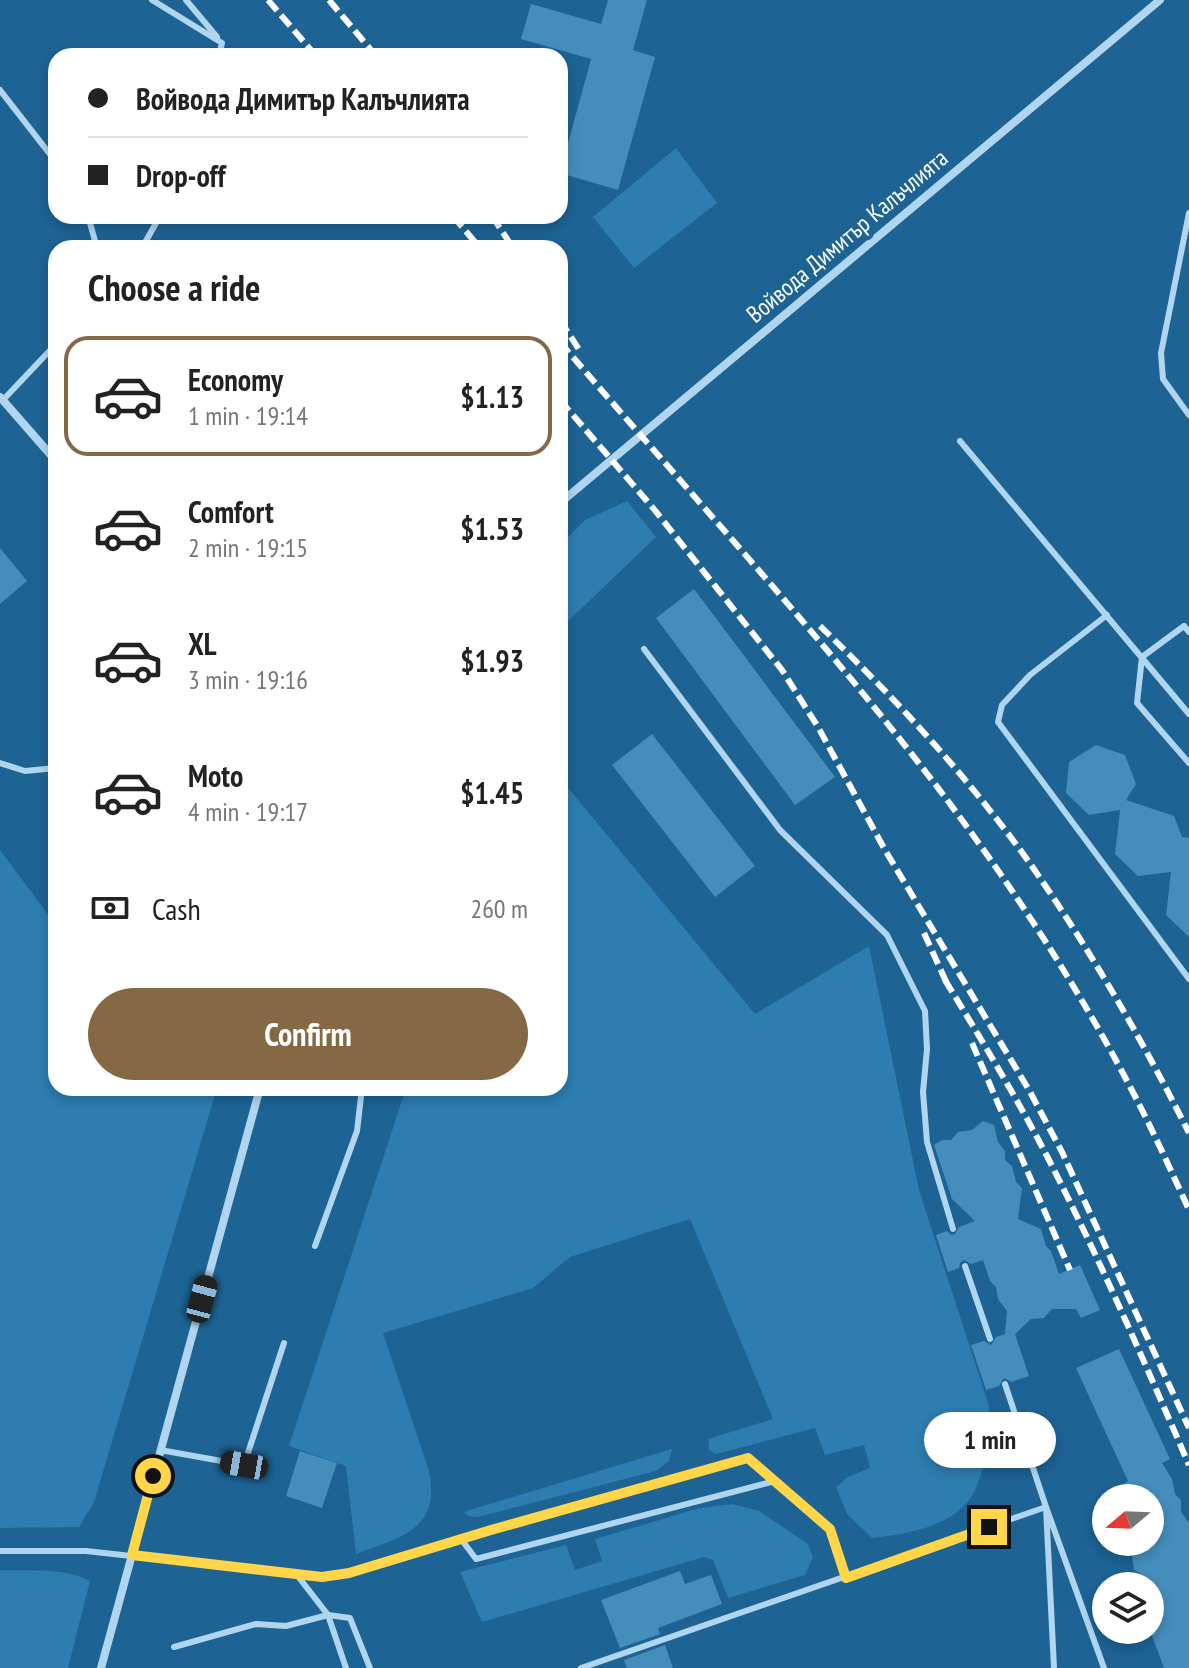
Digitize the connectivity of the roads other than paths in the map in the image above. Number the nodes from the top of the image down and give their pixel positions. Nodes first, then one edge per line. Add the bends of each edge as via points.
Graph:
1 (152, 0) edge
2 (186, 0) edge
3 (1160, 0) edge
4 (222, 43) junction
5 (221, 48) edge
6 (0, 90) edge
7 (48, 152) edge
8 (1189, 213) edge
9 (48, 352) edge
10 (2, 399) edge
11 (1189, 415) edge
12 (960, 441) dead end
13 (48, 452) edge
14 (568, 496) edge
15 (1107, 615) junction
16 (1189, 632) edge
17 (644, 649) dead end
18 (1142, 657) junction
19 (1189, 714) edge
20 (0, 763) edge
21 (1189, 763) edge
22 (48, 769) edge
23 (1189, 979) edge
24 (258, 1096) edge
25 (361, 1096) edge
26 (953, 1229) dead end
27 (315, 1246) dead end
28 (965, 1266) dead end
29 (990, 1339) dead end
30 (284, 1343) dead end
31 (1005, 1384) dead end
32 (160, 1450) junction
33 (775, 1481) junction
34 (1046, 1507) junction
35 (461, 1539) junction
36 (0, 1551) edge
37 (132, 1555) junction
38 (297, 1575) junction
39 (846, 1578) junction
40 (328, 1615) junction
41 (174, 1647) dead end
42 (101, 1668) edge
43 (346, 1668) edge
44 (370, 1668) edge
45 (581, 1668) edge
46 (1054, 1668) edge
47 (1104, 1668) edge

1 - 4 lane
2 - 4 lane
3 - 14 street, Войвода Димитър Калъчлията
4 - 5 lane
6 - 7 lane
8 - 11 lane via 1161,353 1163,379
9 - 10 lane
10 - 13 street
12 - 15 lane
15 - 18 lane
15 - 23 lane via 1030,675 1002,705 998,722
16 - 18 lane via 1184,626
17 - 26 lane via 780,830 887,935 925,1011 927,1142
18 - 19 lane
18 - 21 lane via 1137,703
20 - 22 lane via 25,771
24 - 32 street
25 - 27 lane via 357,1131
28 - 29 lane
30 - 32 lane via 244,1465
31 - 34 lane
32 - 37 street
33 - 35 lane via 748,1458
33 - 35 lane via 476,1559
33 - 39 lane via 830,1529
34 - 39 lane
34 - 46 lane
34 - 47 lane
35 - 38 lane via 349,1573
36 - 37 lane
37 - 38 lane
37 - 42 street
38 - 40 lane
39 - 45 lane
40 - 41 lane via 286,1626 256,1624
40 - 43 lane
40 - 44 lane via 350,1618

